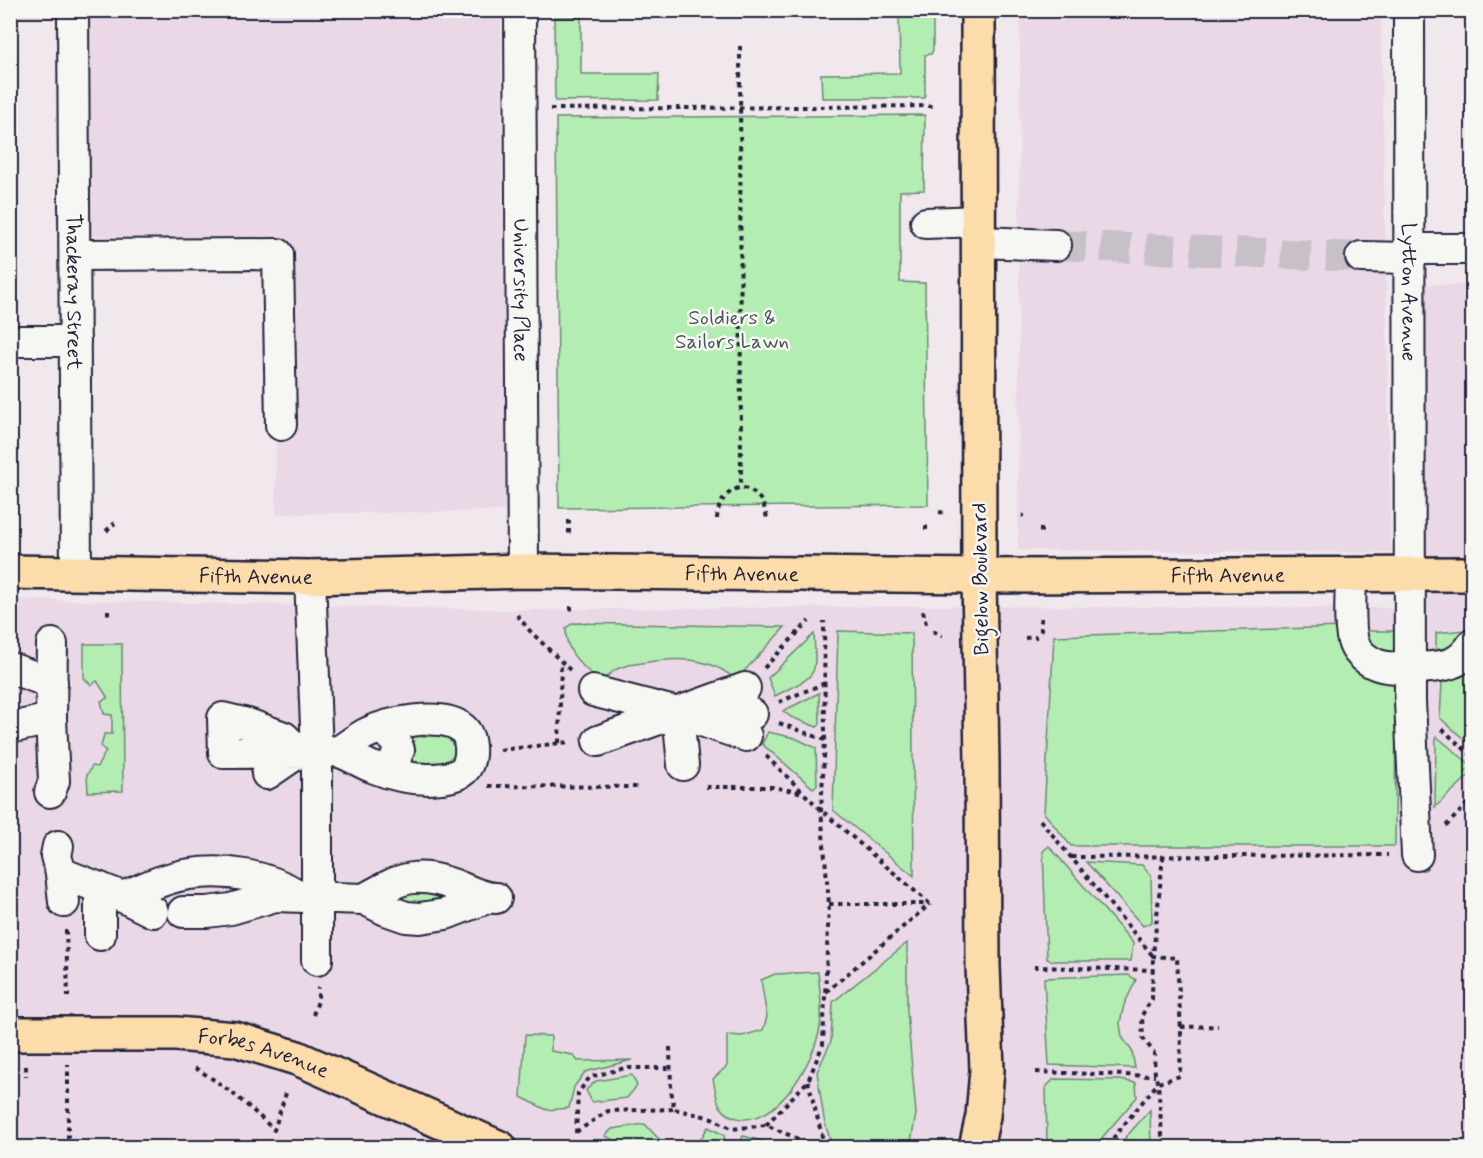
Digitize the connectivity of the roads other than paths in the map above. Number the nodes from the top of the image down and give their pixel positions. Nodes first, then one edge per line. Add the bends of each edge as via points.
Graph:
1 (73, 10) edge
2 (520, 10) edge
3 (978, 10) edge
4 (1409, 10) edge
5 (926, 223) dead end
6 (979, 232) junction
7 (1056, 245) tunnel mouth
8 (1473, 249) edge
9 (1410, 254) junction
10 (75, 255) junction
11 (1360, 257) tunnel mouth
12 (10, 341) edge
13 (75, 341) junction
14 (281, 425) dead end
15 (523, 571) junction
16 (10, 572) edge
17 (76, 573) junction
18 (1351, 574) junction
19 (1411, 574) junction
20 (1473, 574) edge
21 (979, 576) junction
22 (310, 577) junction
23 (52, 644) dead end
24 (1473, 645) edge
25 (1410, 667) junction
26 (10, 668) edge
27 (52, 682) junction
28 (593, 691) road end
29 (678, 713) junction
30 (748, 713) road end
31 (51, 719) junction
32 (10, 728) edge
33 (383, 728) junction
34 (598, 741) dead end
35 (318, 752) junction
36 (683, 765) dead end
37 (385, 771) junction
38 (267, 774) dead end
39 (54, 788) dead end
40 (1417, 855) road end
41 (112, 892) junction
42 (309, 897) junction
43 (364, 899) junction
44 (64, 902) road end
45 (153, 912) dead end
46 (183, 912) dead end
47 (100, 934) dead end
48 (317, 960) dead end
49 (10, 1034) edge
50 (500, 1148) edge
51 (976, 1148) edge

1 - 10 street, Thackeray Street
2 - 15 street, University Place
3 - 6 main road, Bigelow Boulevard
4 - 9 street, Lytton Avenue
5 - 6 street
6 - 7 street
6 - 21 main road, Bigelow Boulevard
8 - 9 street
9 - 11 street
9 - 19 street, Lytton Avenue
10 - 13 street, Thackeray Street
10 - 14 street via 278,254
12 - 13 street
13 - 17 street, Thackeray Street
15 - 21 main road, Fifth Avenue
15 - 22 main road, Fifth Avenue
16 - 17 main road, Fifth Avenue
17 - 22 main road, Fifth Avenue
18 - 19 main road, Fifth Avenue
18 - 21 main road, Fifth Avenue
18 - 25 street via 1354,645 1365,658 1379,665
19 - 20 main road, Fifth Avenue
19 - 25 street, Lytton Avenue
21 - 51 main road, Bigelow Boulevard via 987,1070
22 - 35 street
23 - 27 street
24 - 25 street via 1456,661 1442,666
25 - 40 street, Lytton Avenue
26 - 27 street
27 - 31 street
28 - 29 street
29 - 30 street
29 - 34 street
29 - 36 street
31 - 32 street
31 - 39 street
33 - 35 street
33 - 37 street via 399,750
33 - 37 street via 432,719 448,721 468,734 472,764 449,778 411,778
35 - 37 street
35 - 38 street
35 - 42 street
41 - 42 street via 188,874 225,873 274,883
41 - 44 street via 56,855
41 - 45 street
41 - 47 street
42 - 43 street
42 - 46 street via 275,896 231,909
42 - 48 street
43 - 43 street via 386,910 420,918 497,898 444,880 413,877 401,879
49 - 50 main road, Forbes Avenue via 176,1034 235,1040 297,1059

